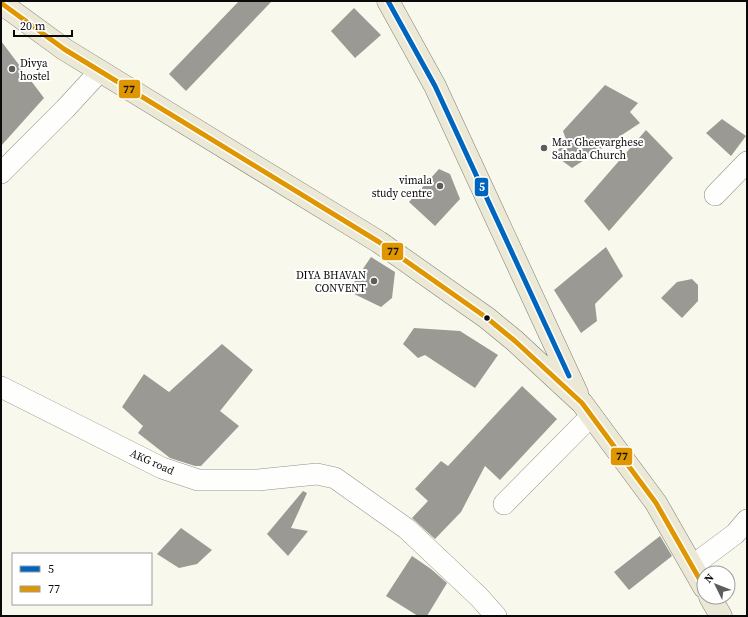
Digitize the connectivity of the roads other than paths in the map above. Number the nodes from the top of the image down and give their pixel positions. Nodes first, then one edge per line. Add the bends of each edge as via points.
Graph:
1 (388, 1) edge
2 (1, 3) edge
3 (100, 71) junction
4 (747, 162) edge
5 (1, 173) edge
6 (715, 195) dead end
7 (1, 387) edge
8 (586, 409) junction
9 (504, 504) dead end
10 (747, 520) edge
11 (692, 566) junction
12 (696, 573) edge
13 (715, 605) edge
14 (496, 616) edge
15 (721, 616) edge

1 - 8 main road via 435,86
2 - 3 main road via 64,49
3 - 5 street
3 - 8 main road via 379,242 488,318
4 - 6 street
7 - 14 street, AKG road via 162,468 198,480 258,480 317,474 334,478 407,529
8 - 9 street
8 - 11 main road via 656,503
10 - 11 street via 735,534
11 - 12 main road
13 - 15 main road

